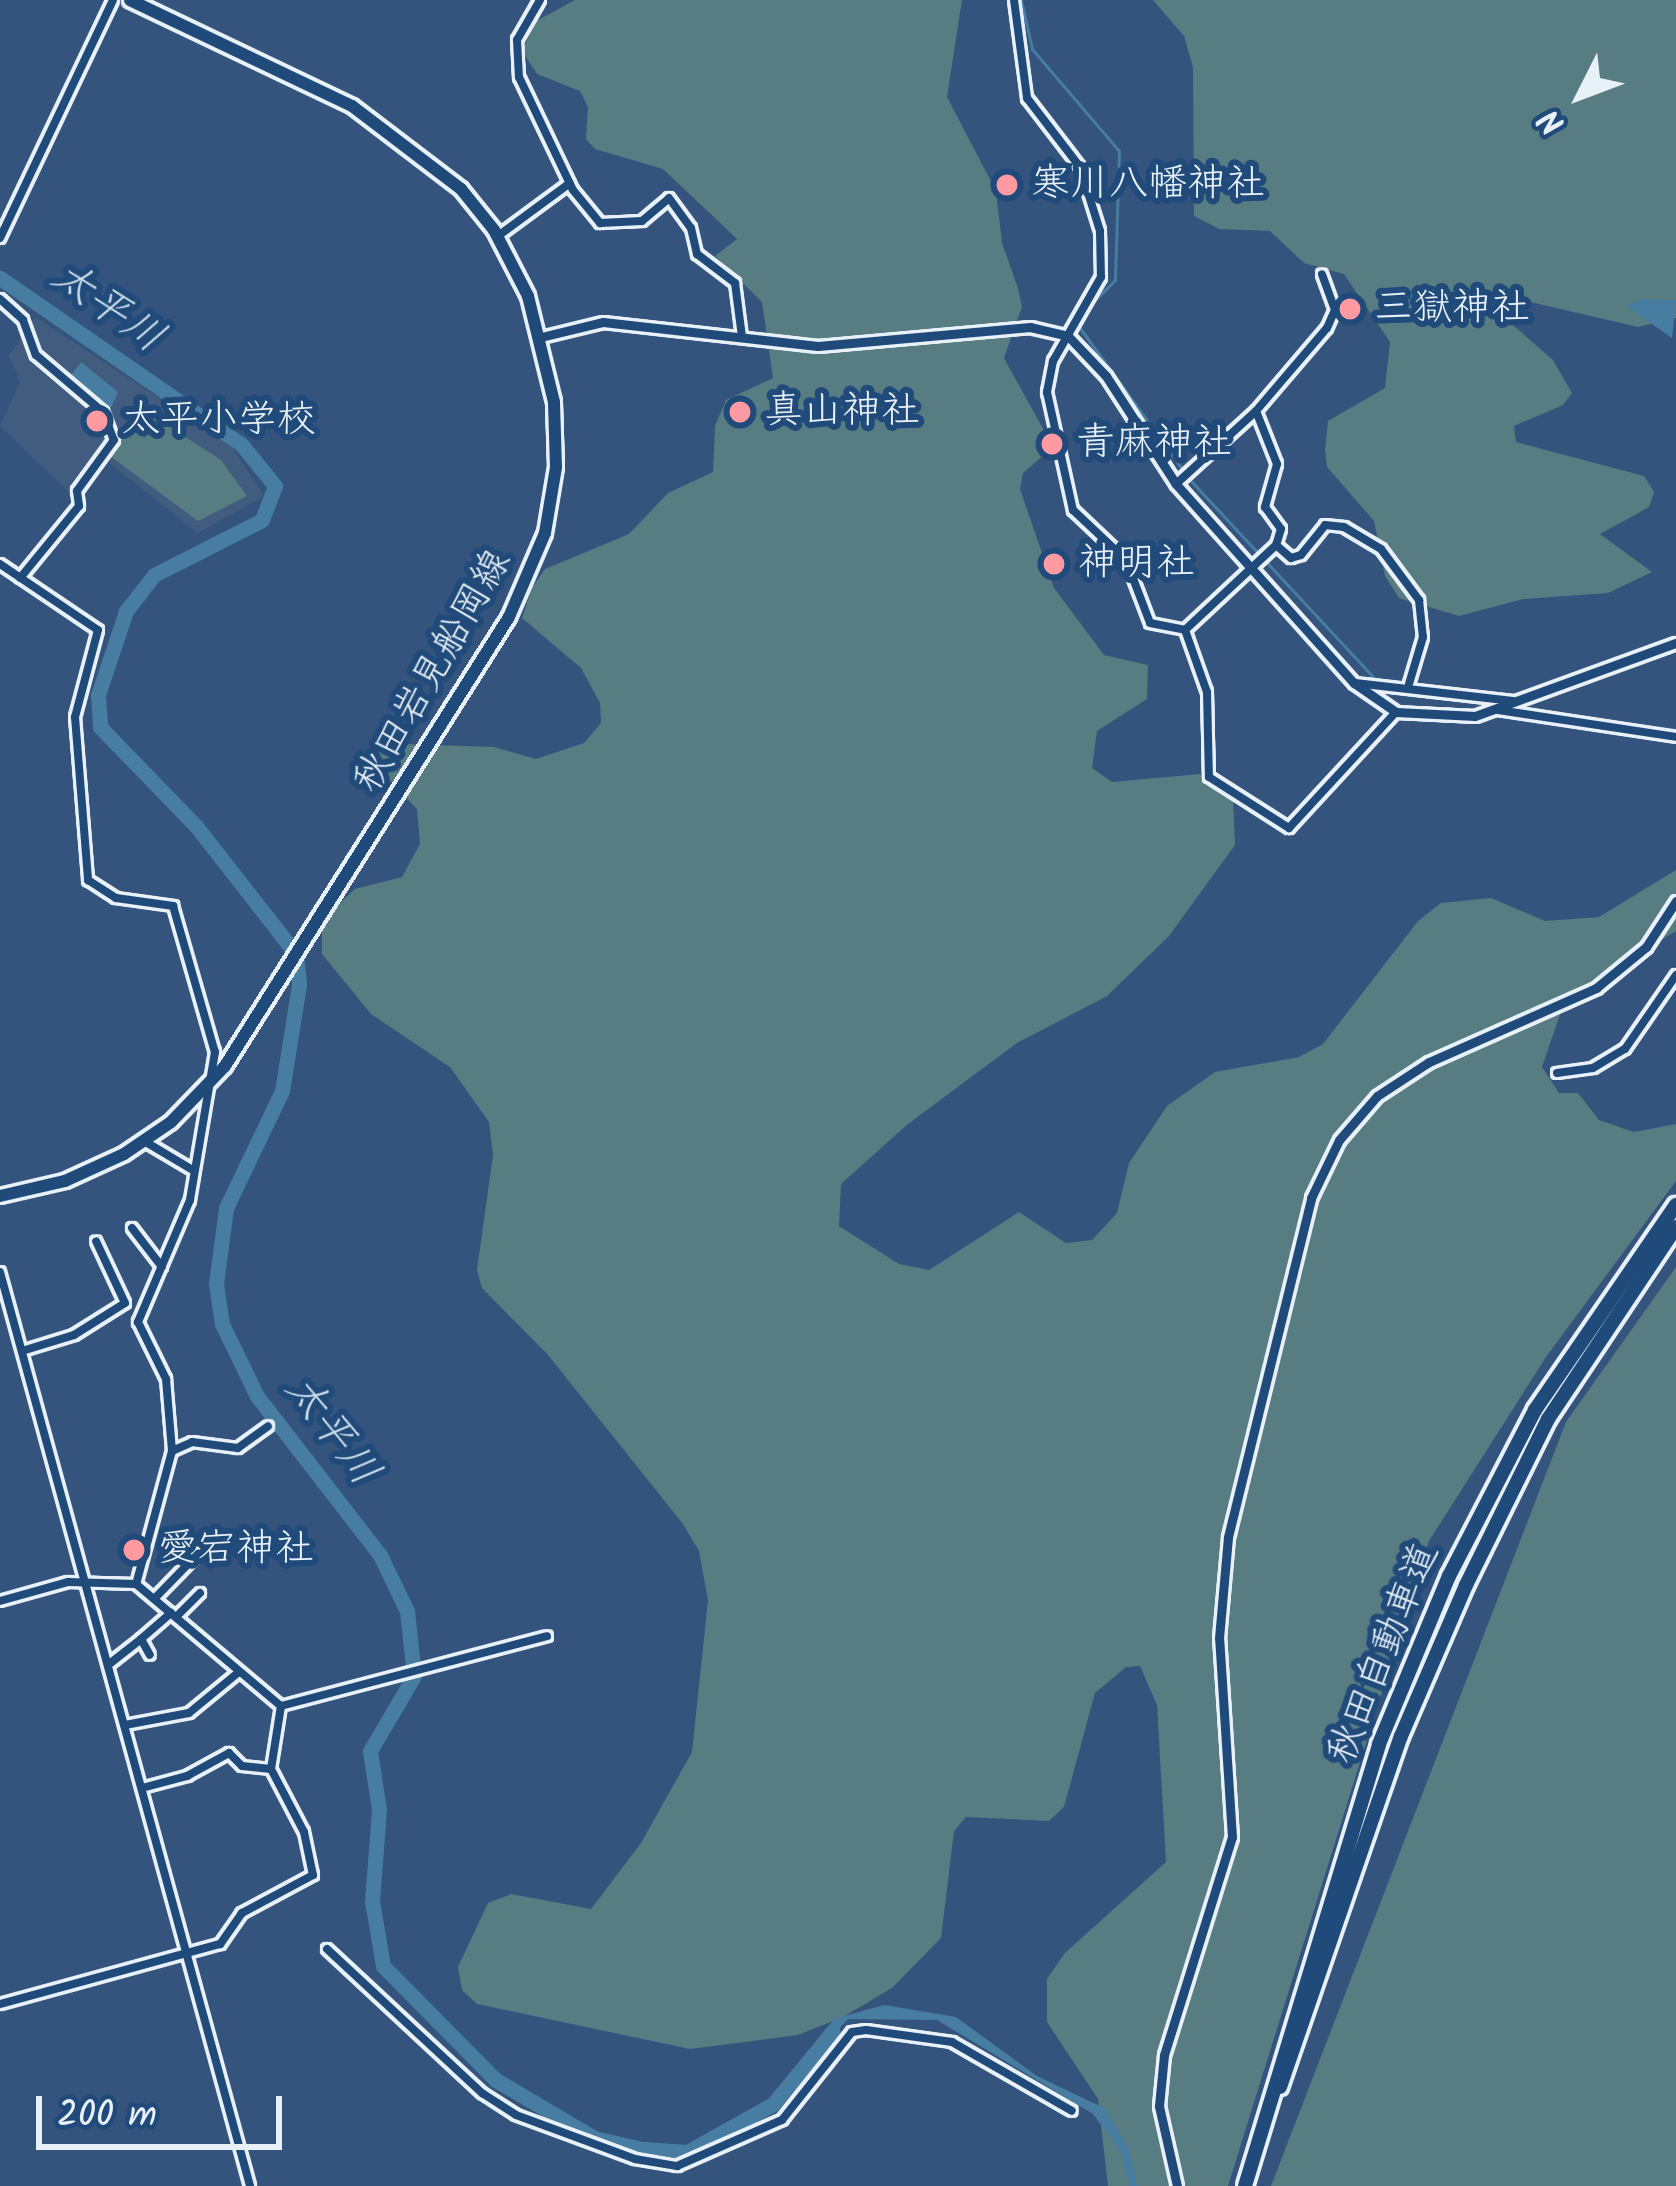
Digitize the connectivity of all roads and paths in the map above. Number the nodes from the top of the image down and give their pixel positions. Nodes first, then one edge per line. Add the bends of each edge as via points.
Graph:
1 (113, 0) edge
2 (130, 0) edge
3 (540, 0) edge
4 (1014, 0) edge
5 (570, 183) junction
6 (498, 236) junction
7 (0, 238) edge
8 (1322, 274) dead end
9 (0, 299) edge
10 (1068, 336) junction
11 (541, 337) junction
12 (742, 337) junction
13 (1256, 411) junction
14 (1175, 484) junction
15 (1276, 545) junction
16 (0, 564) edge
17 (1251, 564) junction
18 (19, 578) junction
19 (1185, 630) junction
20 (1676, 643) edge
21 (1354, 683) junction
22 (1408, 684) junction
23 (1516, 702) junction
24 (1498, 710) junction
25 (1396, 712) junction
26 (1676, 737) edge
27 (1676, 901) edge
28 (1676, 975) edge
29 (1557, 1073) dead end
30 (214, 1079) junction
31 (144, 1141) junction
32 (190, 1168) junction
33 (0, 1196) edge
34 (1676, 1205) edge
35 (1676, 1227) edge
36 (132, 1228) dead end
37 (96, 1241) dead end
38 (162, 1267) junction
39 (0, 1272) edge
40 (125, 1304) junction
41 (138, 1322) junction
42 (22, 1351) junction
43 (268, 1426) dead end
44 (172, 1451) junction
45 (198, 1554) dead end
46 (84, 1581) junction
47 (136, 1584) junction
48 (200, 1593) dead end
49 (155, 1598) junction
50 (0, 1601) edge
51 (174, 1615) junction
52 (547, 1636) dead end
53 (140, 1639) junction
54 (150, 1655) dead end
55 (108, 1665) junction
56 (238, 1672) junction
57 (281, 1706) junction
58 (125, 1725) junction
59 (271, 1768) junction
60 (142, 1788) junction
61 (327, 1948) dead end
62 (188, 1956) junction
63 (0, 2004) edge
64 (1072, 2111) dead end
65 (1247, 2179) edge
66 (250, 2186) edge
67 (1177, 2186) edge

1 - 7 street
2 - 6 main road, 秋田岩見船岡線 via 400,135 461,189
3 - 5 street via 518,40 519,77
4 - 10 street via 1027,98 1062,137 1096,205 1101,277
5 - 6 street
5 - 12 street via 600,223 643,220 669,198 691,228 697,254 735,283
6 - 11 main road, 秋田岩見船岡線
8 - 13 street via 1335,310
9 - 18 street via 23,320 36,356 103,412 114,440 77,491 79,506
10 - 12 street via 1030,327 852,345
10 - 14 street via 1106,376
10 - 19 street via 1047,392 1073,510 1126,560 1150,623
11 - 12 street via 603,322
11 - 30 main road, 秋田岩見船岡線 via 556,467 529,576
13 - 14 street
13 - 15 street via 1277,464 1265,507 1281,529
14 - 17 street
15 - 17 street
15 - 22 street via 1291,558 1301,555 1325,525 1381,549 1419,600 1423,637
16 - 18 street
17 - 19 street
17 - 21 street
18 - 30 street via 98,630 75,717 88,880 116,898 173,906 214,1052
19 - 25 street via 1208,692 1209,776 1289,828
20 - 23 street
21 - 22 street
21 - 25 street
22 - 23 street
23 - 24 street
24 - 25 street via 1459,720
24 - 26 street
27 - 67 street via 1646,947 1596,988 1429,1062 1377,1096 1339,1140 1311,1198 1228,1537 1219,1638 1232,1837 1163,2056 1159,2106
28 - 29 street via 1625,1049 1593,1068
30 - 31 main road, 秋田岩見船岡線
30 - 32 street
31 - 32 street
31 - 33 main road, 秋田岩見船岡線 via 65,1181
32 - 38 street via 190,1200
34 - 65 highway, 秋田自動車道 via 1535,1411 1449,1576 1372,1766
35 - 65 highway, 秋田自動車道 via 1548,1419 1466,1585 1401,1736
36 - 38 street
37 - 40 street
38 - 41 street
39 - 42 street
40 - 41 street
40 - 42 street via 74,1335
41 - 44 street via 166,1379
42 - 46 street
43 - 44 street via 238,1448 197,1442
44 - 47 street
45 - 49 street
46 - 47 street
46 - 50 street
46 - 55 street
47 - 49 street
48 - 51 street
49 - 51 street
51 - 53 street
51 - 56 street
52 - 57 street
53 - 54 street
53 - 55 street
55 - 58 street
56 - 57 street
56 - 58 street via 188,1713
57 - 59 street
58 - 60 street
59 - 60 street via 242,1766 229,1753
59 - 62 street via 304,1832 313,1875 242,1913 220,1944
60 - 62 street
61 - 64 street via 482,2093 516,2115 635,2158 677,2166 763,2130 813,2090 852,2032 866,2030 952,2042
62 - 63 street
62 - 66 street

